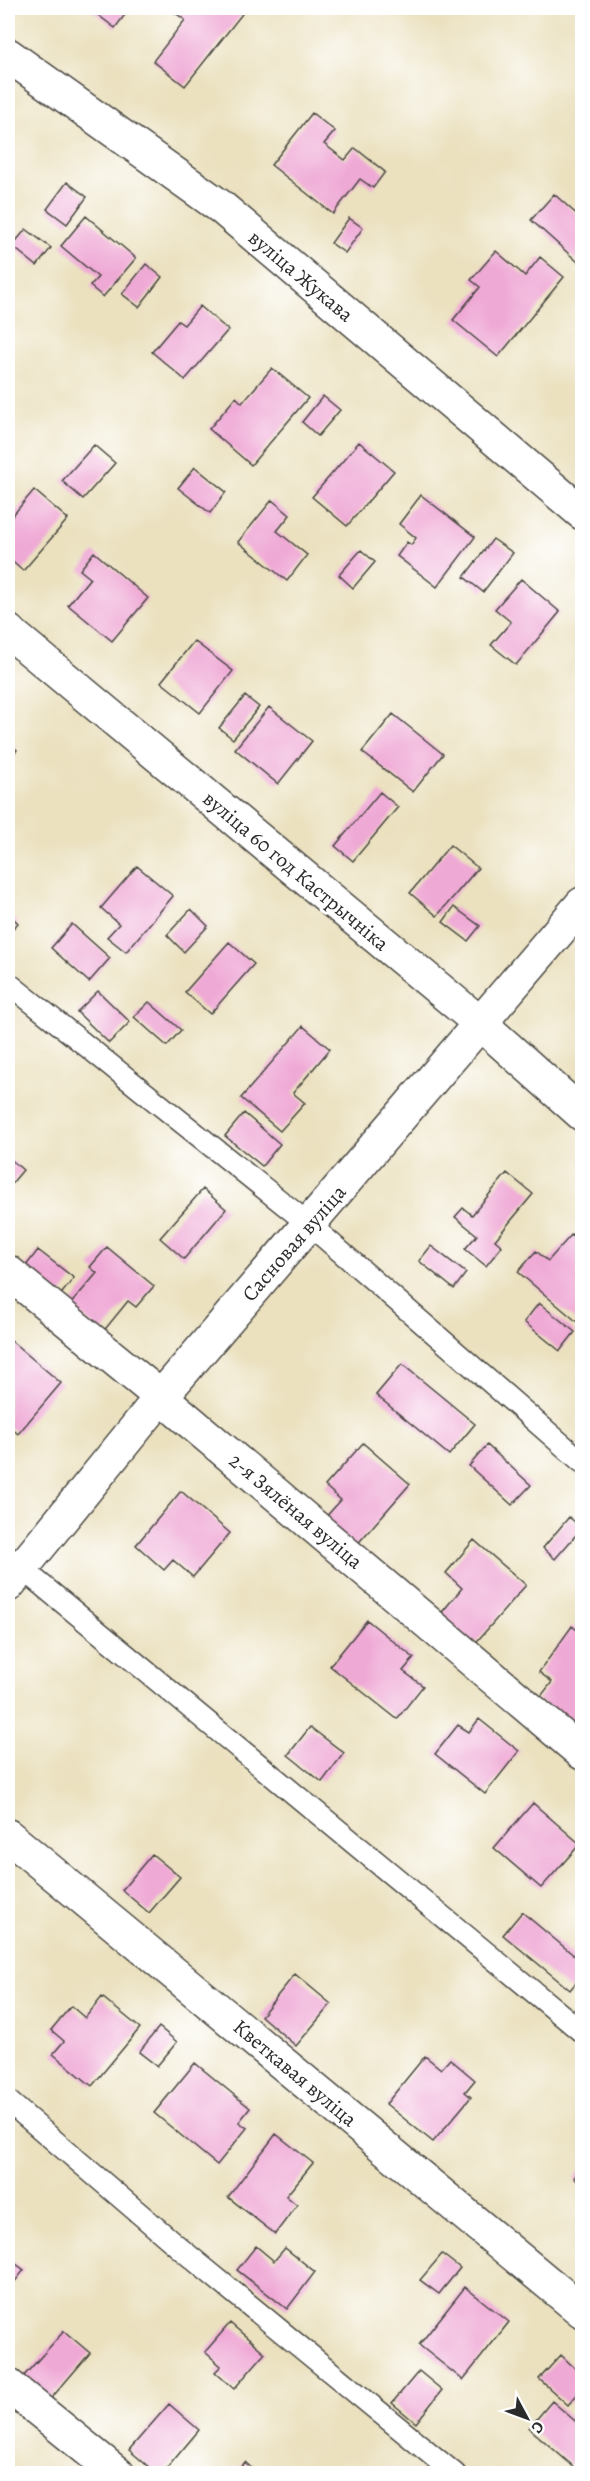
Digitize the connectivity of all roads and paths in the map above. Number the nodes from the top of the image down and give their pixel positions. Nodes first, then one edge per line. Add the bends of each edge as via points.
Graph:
1 (8, 55) edge
2 (582, 513) edge
3 (8, 631) edge
4 (582, 904) edge
5 (8, 983) edge
6 (481, 1024) junction
7 (582, 1114) edge
8 (309, 1226) junction
9 (8, 1272) edge
10 (161, 1397) junction
11 (582, 1462) edge
12 (12, 1570) edge
13 (582, 1754) edge
14 (8, 1836) edge
15 (582, 2032) edge
16 (8, 2101) edge
17 (582, 2311) edge
18 (8, 2385) edge
19 (118, 2474) edge
20 (455, 2474) edge

1 - 2 street, вуліца Жукава via 221,207
3 - 6 street, вуліца 60 год Кастрычніка
4 - 6 street, Сасновая вуліца
5 - 8 lane
6 - 7 street, вуліца 60 год Кастрычніка
6 - 8 street, Сасновая вуліца
8 - 10 street, Сасновая вуліца
8 - 11 lane
9 - 10 street, 2-я Зялёная вуліца
10 - 12 street, Сасновая вуліца
10 - 13 street, 2-я Зялёная вуліца
12 - 15 lane
14 - 17 street, Кветкавая вуліца
16 - 20 lane
18 - 19 street

